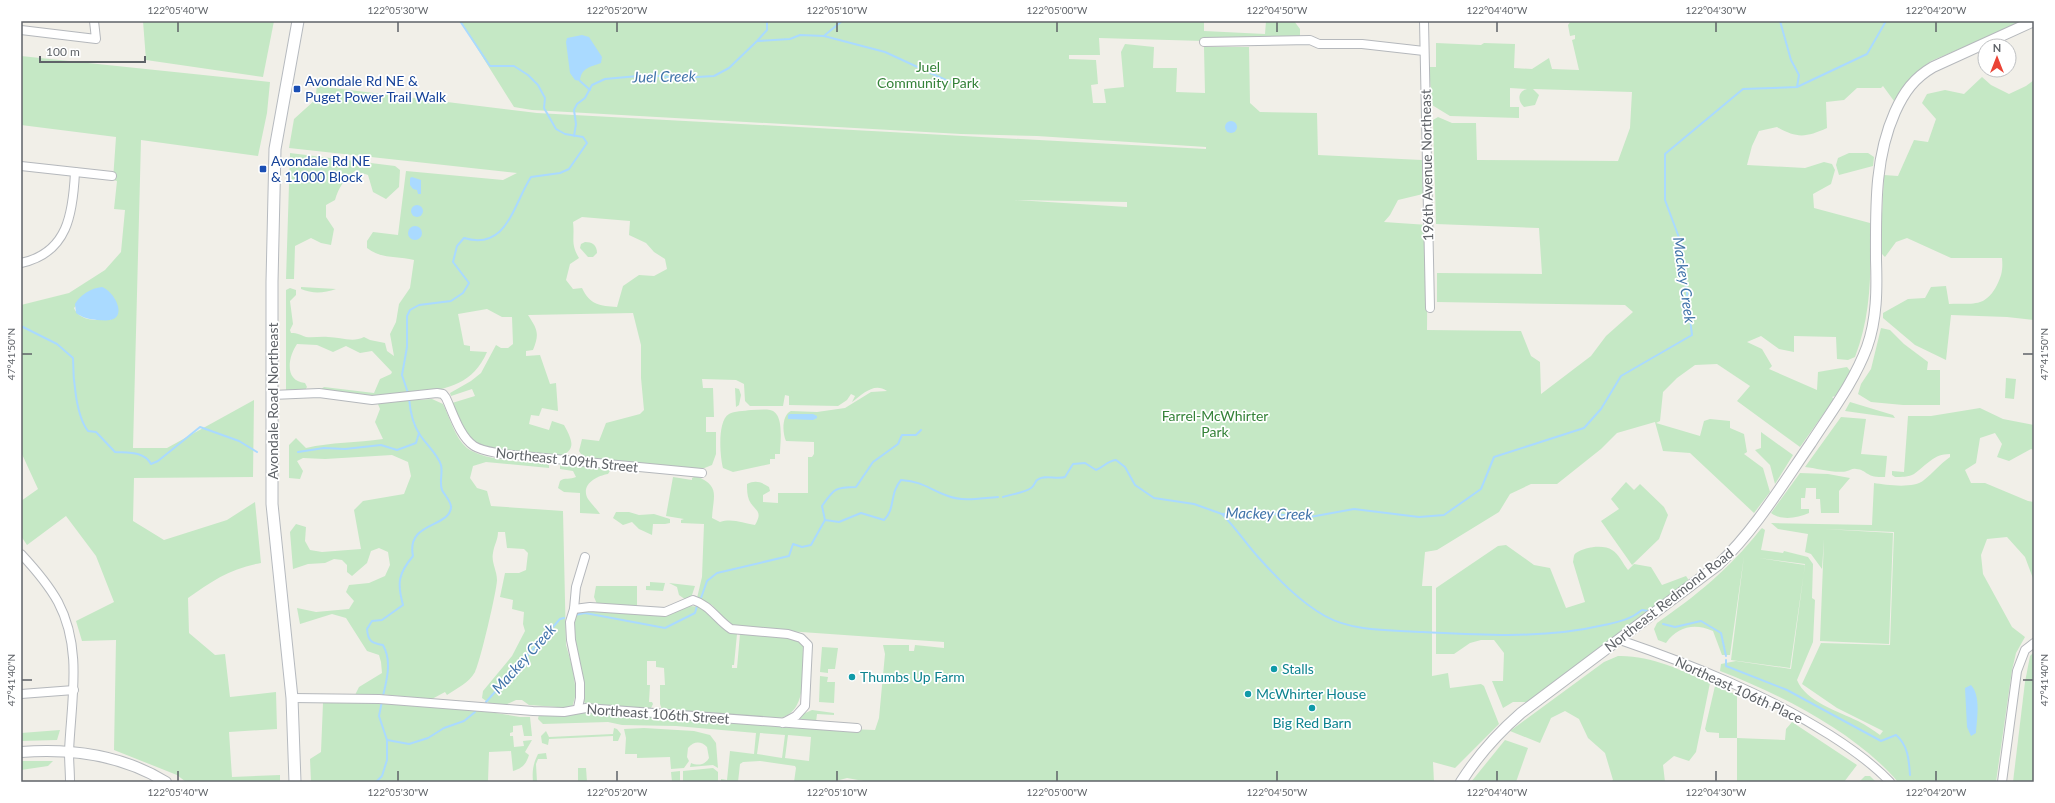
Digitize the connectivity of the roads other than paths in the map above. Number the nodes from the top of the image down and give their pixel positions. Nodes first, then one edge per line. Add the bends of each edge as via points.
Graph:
1 (94, 21) edge
2 (298, 21) edge
3 (1424, 21) edge
4 (2034, 21) edge
5 (21, 30) edge
6 (1204, 42) dead end
7 (1424, 51) junction
8 (21, 166) edge
9 (75, 172) junction
10 (112, 176) dead end
11 (21, 263) edge
12 (1430, 308) dead end
13 (272, 395) junction
14 (702, 473) dead end
15 (21, 554) edge
16 (585, 557) dead end
17 (574, 609) junction
18 (1620, 640) junction
19 (2034, 643) edge
20 (74, 690) junction
21 (21, 694) edge
22 (292, 698) junction
23 (578, 708) junction
24 (783, 723) junction
25 (857, 728) dead end
26 (21, 752) edge
27 (69, 752) junction
28 (70, 782) edge
29 (166, 782) edge
30 (295, 782) edge
31 (1462, 782) edge
32 (1890, 782) edge
33 (2002, 782) edge

1 - 5 street via 96,39
2 - 13 main road, Avondale Road Northeast via 275,149
3 - 7 street, 196th Avenue Northeast
4 - 18 street, Northeast Redmond Road via 1932,66 1910,85 1900,100 1882,151 1877,204 1877,288 1873,324 1860,364 1847,388 1778,491 1740,542 1718,565
6 - 7 street via 1310,40 1319,44 1362,44
7 - 12 street, 196th Avenue Northeast
8 - 9 street
9 - 10 street
9 - 11 street via 70,216 63,235 38,257
13 - 14 street, Northeast 109th Street via 319,393 372,400 443,394 466,439 474,446 485,450 509,455
13 - 22 main road, Avondale Road Northeast via 273,516
15 - 20 street via 47,584 65,618 72,642
16 - 17 street via 576,587
17 - 23 street via 570,630 580,683
17 - 24 street via 590,607 665,612 693,600 703,603 731,629 788,634 801,638 808,645 805,706 796,716
18 - 31 street, Northeast Redmond Road via 1502,730 1481,753
18 - 32 street, Northeast 106th Place via 1714,676 1787,710 1868,761
19 - 33 street via 2025,650 2020,661
20 - 21 street
20 - 27 street
22 - 23 street, Northeast 106th Street via 379,699 533,711 564,712
22 - 30 main road, Avondale Road Northeast
23 - 24 street, Northeast 106th Street
24 - 25 street, Northeast 106th Street
26 - 27 street
27 - 28 street
27 - 29 street via 102,756 127,763

